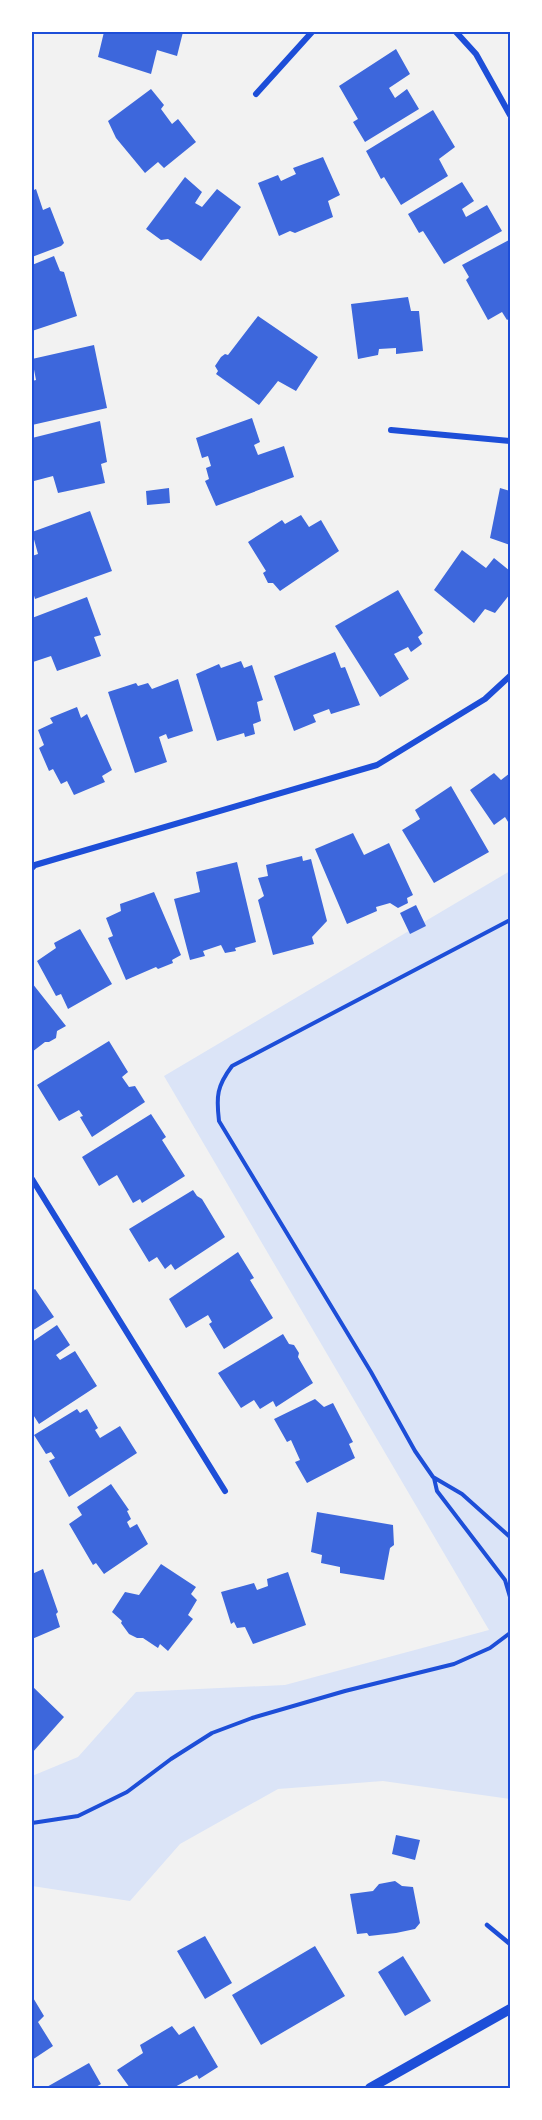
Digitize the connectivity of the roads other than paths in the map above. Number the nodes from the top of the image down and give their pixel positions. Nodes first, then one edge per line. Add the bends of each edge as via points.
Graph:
1 (312, 32) edge
2 (456, 32) edge
3 (256, 94) dead end
4 (510, 115) edge
5 (391, 430) dead end
6 (510, 441) edge
7 (510, 676) edge
8 (33, 863) edge
9 (32, 1179) edge
10 (225, 1491) dead end
11 (487, 1925) dead end
12 (510, 1944) edge
13 (510, 2009) edge
14 (370, 2088) edge

1 - 3 street
2 - 4 street via 476,54
5 - 6 street
7 - 8 street via 485,699 377,765
9 - 10 street
11 - 12 lane
13 - 14 street

